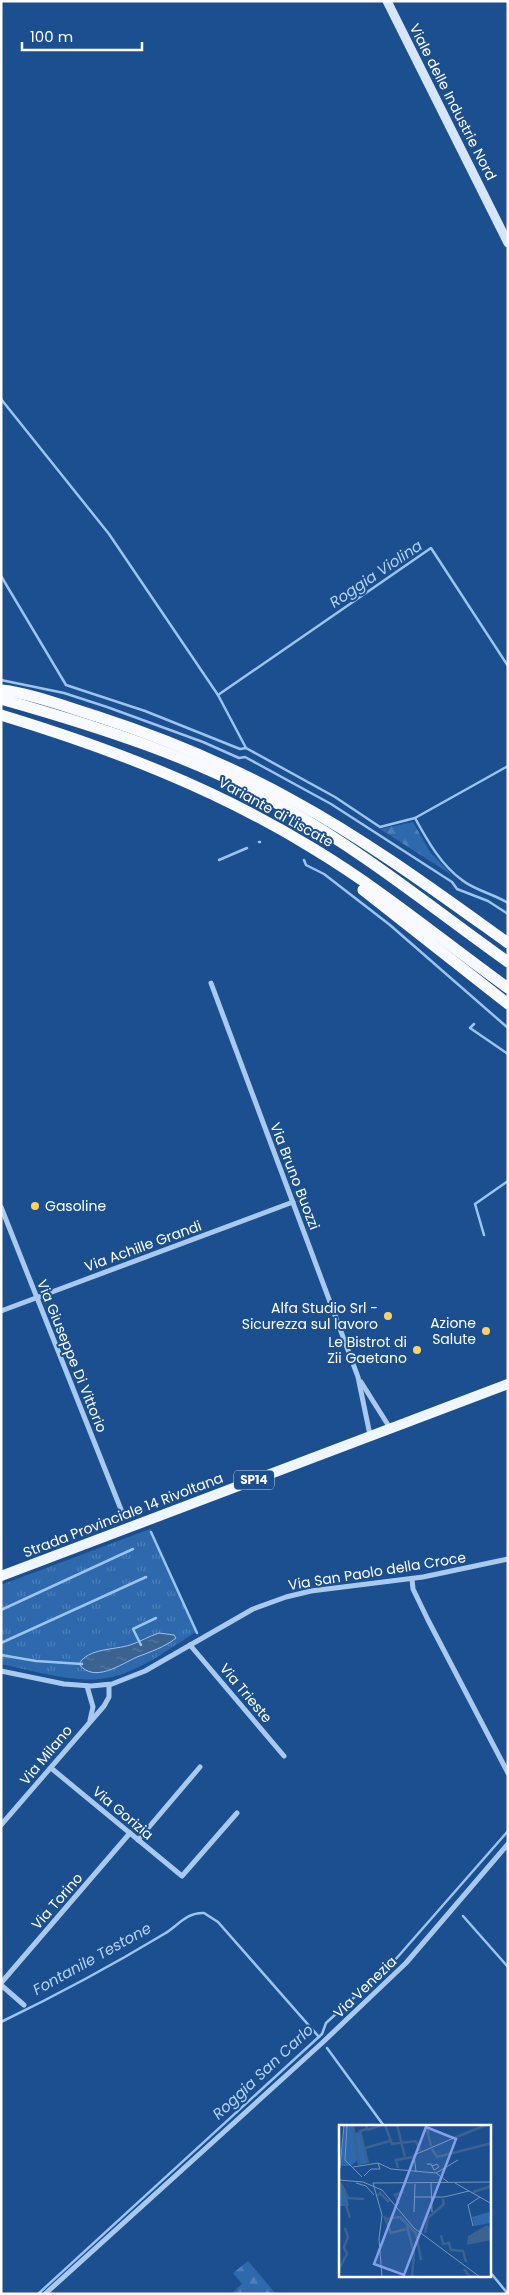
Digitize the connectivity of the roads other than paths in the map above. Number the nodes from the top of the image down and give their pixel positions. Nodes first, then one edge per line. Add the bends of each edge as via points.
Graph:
1 (387, 1) edge
2 (508, 242) edge
3 (1, 690) edge
4 (1, 698) edge
5 (1, 716) edge
6 (157, 769) junction
7 (508, 943) edge
8 (508, 962) edge
9 (211, 983) dead end
10 (508, 988) edge
11 (508, 1004) edge
12 (293, 1202) junction
13 (1, 1207) edge
14 (36, 1297) junction
15 (1, 1311) edge
16 (358, 1377) junction
17 (508, 1384) edge
18 (390, 1428) junction
19 (370, 1435) junction
20 (122, 1512) dead end
21 (508, 1559) edge
22 (1, 1576) edge
23 (412, 1579) junction
24 (190, 1645) junction
25 (1, 1671) edge
26 (109, 1685) junction
27 (87, 1686) junction
28 (89, 1723) junction
29 (284, 1756) dead end
30 (51, 1768) junction
31 (200, 1768) dead end
32 (508, 1773) edge
33 (237, 1813) dead end
34 (1, 1825) edge
35 (130, 1833) junction
36 (138, 1840) junction
37 (508, 1844) edge
38 (1, 1984) edge
39 (24, 2005) dead end
40 (45, 2294) edge

1 - 2 main road, Viale delle Industrie Nord
3 - 7 highway via 122,724 256,781 388,859
4 - 8 highway, Variante di Liscate via 116,733 173,754 249,789 363,856
5 - 6 highway, Variante di Liscate via 56,732
6 - 10 highway, Variante di Liscate via 240,807 315,849 375,889
6 - 11 highway via 218,800 328,864
9 - 12 street, Via Bruno Buozzi
12 - 14 street, Via Achille Grandi
12 - 16 street, Via Bruno Buozzi
13 - 14 street, Via Giuseppe Di Vittorio
14 - 15 street, Via Achille Grandi
14 - 20 street, Via Giuseppe Di Vittorio
16 - 18 street, Via Bruno Buozzi
16 - 19 street, Via Bruno Buozzi
17 - 18 main road, Strada Provinciale 14 Rivoltana / SP14
18 - 19 main road, Strada Provinciale 14 Rivoltana / SP14
19 - 22 main road, Strada Provinciale 14 Rivoltana / SP14
21 - 23 street, Via San Paolo della Croce
23 - 24 street, Via San Paolo della Croce via 286,1597 253,1609
23 - 32 street via 428,1620
24 - 26 street, Via San Paolo della Croce via 135,1676
24 - 29 street, Via Trieste
25 - 27 street, Via San Paolo della Croce
26 - 27 street, Via San Paolo della Croce
26 - 28 street, Via Milano via 106,1704
27 - 28 street, Via Milano via 93,1708
28 - 30 street, Via Milano
30 - 34 street, Via Milano
30 - 35 street, Via Gorizia
31 - 36 street
33 - 36 street, Via Gorizia via 182,1876
35 - 36 street, Via Gorizia
35 - 38 street, Via Torino
37 - 40 street, Via Venezia via 406,1964
38 - 39 street

